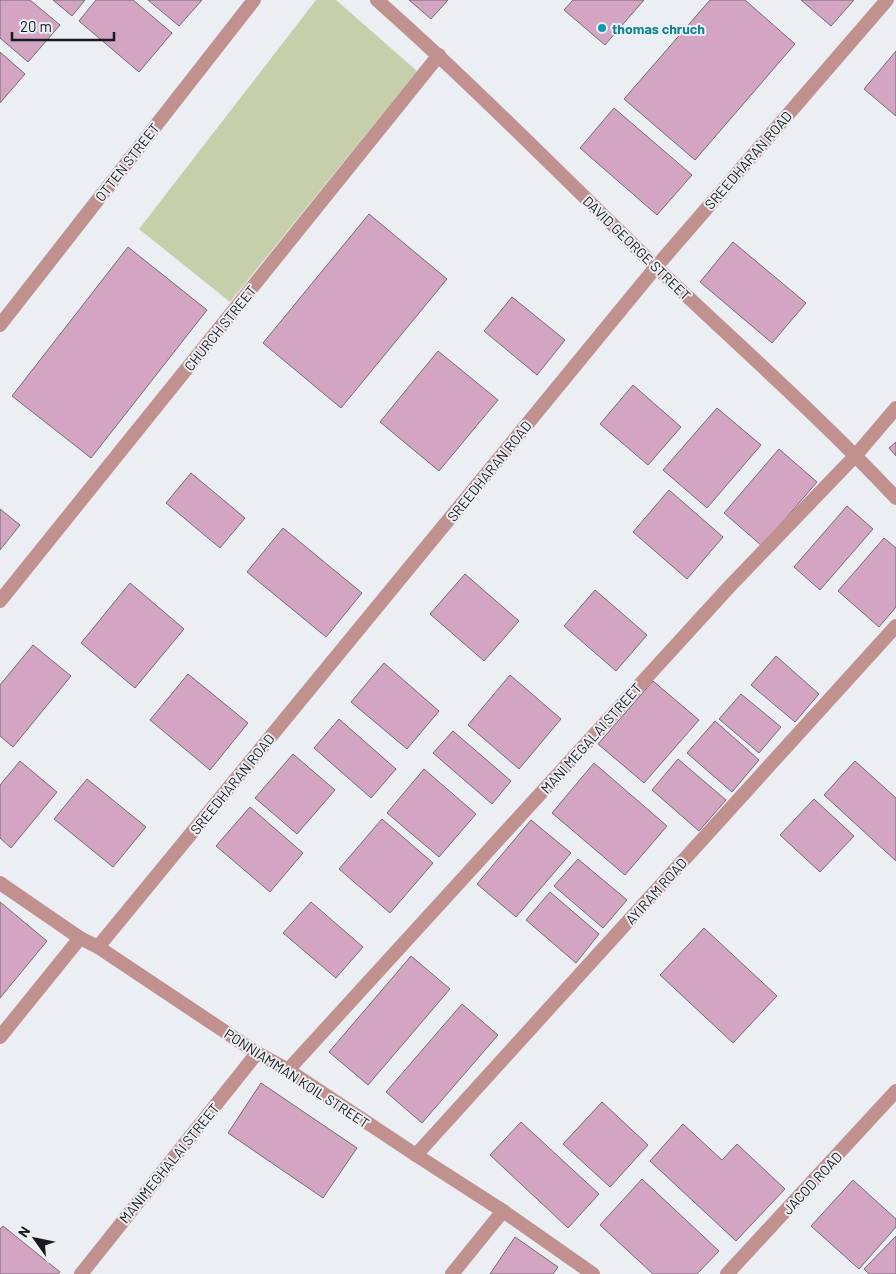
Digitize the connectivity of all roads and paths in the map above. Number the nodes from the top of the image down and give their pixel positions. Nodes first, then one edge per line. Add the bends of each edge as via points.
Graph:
1 (254, 0) edge
2 (377, 0) edge
3 (887, 0) edge
4 (439, 56) junction
5 (656, 266) junction
6 (0, 325) edge
7 (896, 408) edge
8 (856, 456) junction
9 (896, 498) edge
10 (0, 601) edge
11 (896, 626) edge
12 (0, 883) edge
13 (80, 938) junction
14 (98, 947) junction
15 (0, 1037) edge
16 (257, 1053) junction
17 (288, 1070) junction
18 (896, 1091) edge
19 (416, 1156) junction
20 (504, 1211) junction
21 (81, 1274) edge
22 (452, 1274) edge
23 (593, 1274) edge
24 (727, 1274) edge

1 - 6 street, OTTEN STREET
2 - 4 street, DAVID GEORGE STREET
3 - 5 street, SREEDHARAN ROAD
4 - 5 street, DAVID GEORGE STREET
4 - 10 street, CHURCH STREET
5 - 8 street, DAVID GEORGE STREET
5 - 14 street, SREEDHARAN ROAD
7 - 8 street, MANI MEGALAI STREET
8 - 9 street, DAVID GEORGE STREET
8 - 17 street, MANI MEGALAI STREET via 723,594
11 - 19 street, AYIRAM ROAD
12 - 13 street, PONNIAMMAN KOIL STREET
13 - 14 street, PONNIAMMAN KOIL STREET
13 - 15 street
14 - 16 street, PONNIAMMAN KOIL STREET
16 - 17 street, PONNIAMMAN KOIL STREET
16 - 21 street, MANIMEGHALAI STREET
17 - 19 street, PONNIAMMAN KOIL STREET
18 - 24 street, JACOD ROAD
19 - 20 street, PONNIAMMAN KOIL STREET
20 - 22 street
20 - 23 street, PONNIAMMAN KOIL STREET

